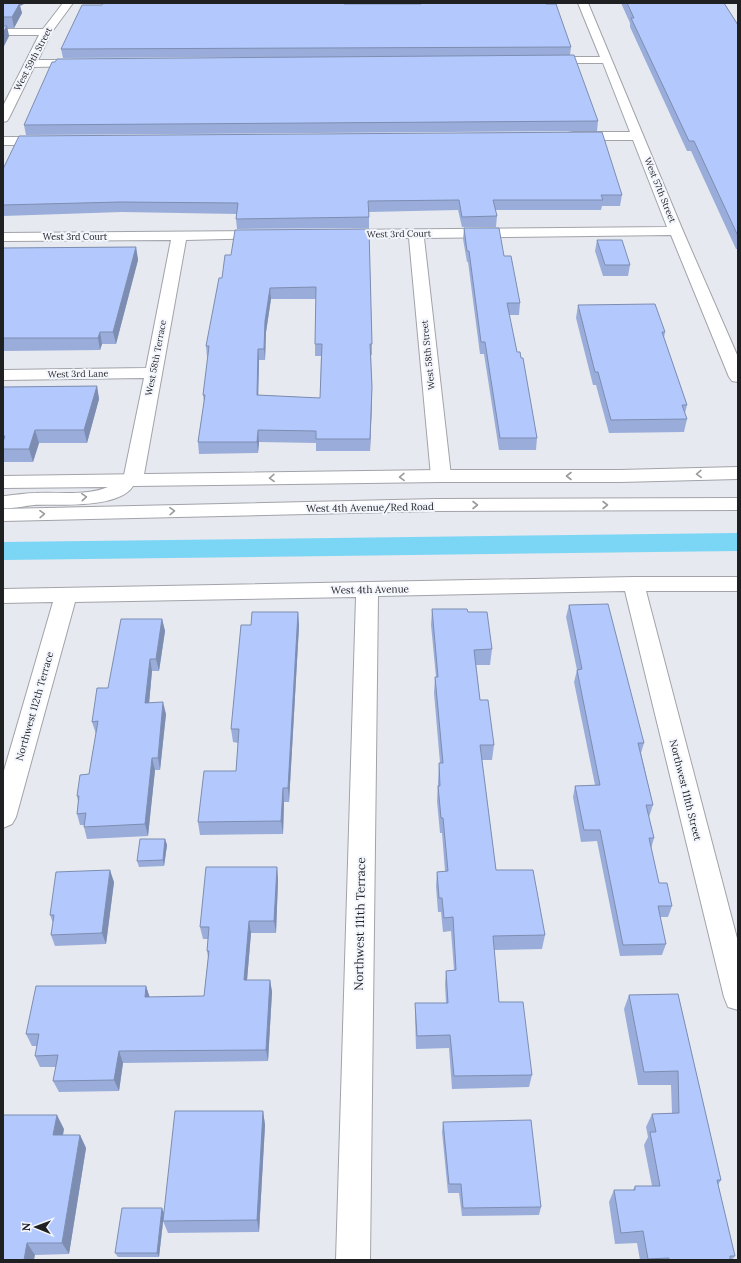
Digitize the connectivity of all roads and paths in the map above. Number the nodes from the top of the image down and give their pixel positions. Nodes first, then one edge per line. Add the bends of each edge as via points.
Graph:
1 (68, 3) edge
2 (583, 3) edge
3 (3, 32) edge
4 (46, 32) junction
5 (536, 60) edge
6 (607, 60) junction
7 (93, 63) edge
8 (30, 64) junction
9 (3, 118) edge
10 (559, 136) edge
11 (638, 136) junction
12 (3, 141) edge
13 (59, 141) edge
14 (676, 231) junction
15 (416, 234) junction
16 (274, 235) edge
17 (321, 235) edge
18 (179, 236) junction
19 (3, 237) edge
20 (153, 373) junction
21 (3, 375) edge
22 (738, 377) edge
23 (738, 473) edge
24 (441, 476) junction
25 (133, 480) junction
26 (3, 482) edge
27 (3, 502) edge
28 (738, 504) edge
29 (436, 505) junction
30 (3, 515) edge
31 (634, 584) junction
32 (738, 584) edge
33 (366, 589) junction
34 (66, 595) junction
35 (3, 596) edge
36 (3, 817) edge
37 (738, 997) edge
38 (353, 1260) edge

1 - 4 street, West 59th Street
2 - 6 street, West 57th Street
3 - 4 street
4 - 8 street, West 59th Street
5 - 6 street
6 - 11 street, West 57th Street
7 - 8 street
8 - 9 street, West 59th Street
10 - 11 street
11 - 14 street, West 57th Street
12 - 13 street
14 - 15 street, West 3rd Court
14 - 22 street, West 57th Street
15 - 17 street, West 3rd Court
15 - 24 street, West 58th Street
16 - 18 street, West 3rd Court
18 - 19 street, West 3rd Court
18 - 20 street, West 58th Terrace
20 - 21 street, West 3rd Lane
20 - 25 street, West 58th Terrace
23 -> 24 street
24 -> 25 street
24 - 29 street, West 58th Street
25 - 26 street
27 -> 25 street via 106,494 117,491
29 -> 28 street, West 4th Avenue/Red Road
30 -> 29 street, West 4th Avenue/Red Road
31 - 32 street, West 4th Avenue
31 - 33 street, West 4th Avenue
31 - 37 street, Northwest 111th Street
33 - 34 street, West 4th Avenue
33 - 38 street, Northwest 111th Terrace
34 - 35 street, West 4th Avenue
34 - 36 street, Northwest 112th Terrace

